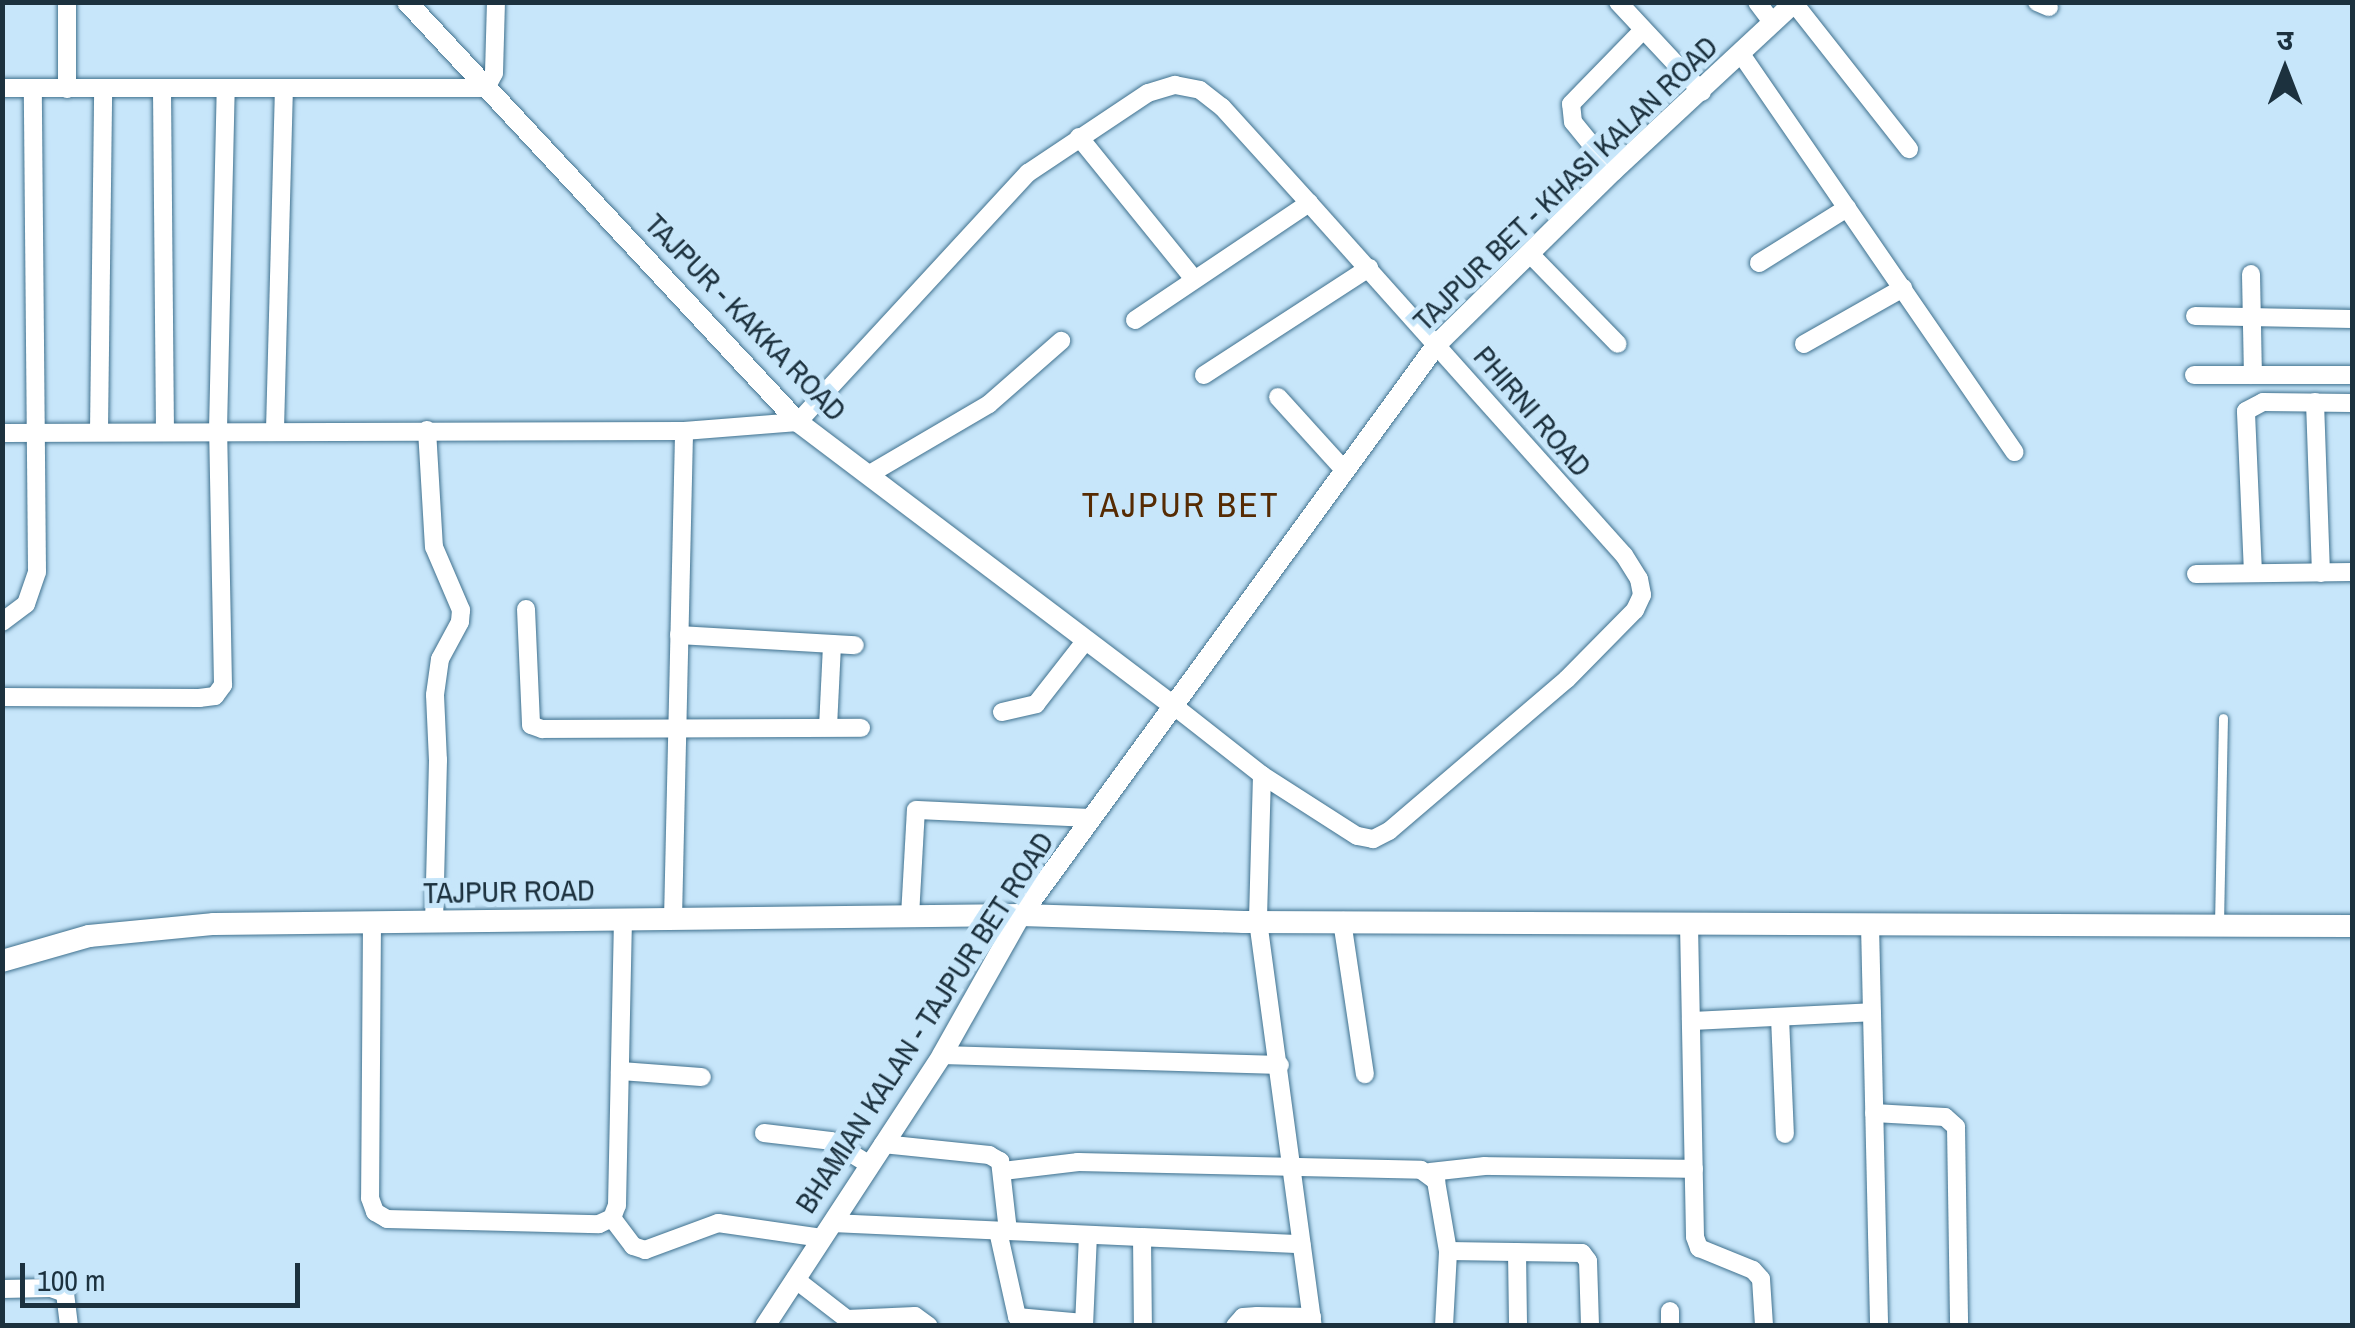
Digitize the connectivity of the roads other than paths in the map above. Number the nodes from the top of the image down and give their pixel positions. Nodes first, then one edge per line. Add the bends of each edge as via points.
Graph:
1 (67, 2) edge
2 (406, 2) edge
3 (496, 2) edge
4 (1618, 2) edge
5 (1757, 2) edge
6 (1794, 3) edge
7 (1773, 24) junction
8 (1643, 30) junction
9 (1741, 54) junction
10 (2, 88) edge
11 (486, 88) junction
12 (32, 89) junction
13 (67, 89) junction
14 (103, 90) junction
15 (162, 90) junction
16 (226, 90) junction
17 (284, 90) junction
18 (1702, 92) junction
19 (1080, 137) junction
20 (1909, 149) dead end
21 (1612, 171) junction
22 (1309, 202) junction
23 (1847, 208) junction
24 (1531, 255) junction
25 (1759, 263) dead end
26 (1369, 268) junction
27 (2251, 274) dead end
28 (1194, 280) junction
29 (1903, 288) junction
30 (2196, 316) dead end
31 (2252, 319) junction
32 (2352, 319) edge
33 (1134, 320) dead end
34 (1061, 341) dead end
35 (1438, 344) junction
36 (1618, 344) dead end
37 (1804, 344) dead end
38 (2194, 375) dead end
39 (2254, 375) junction
40 (2352, 375) edge
41 (1204, 376) dead end
42 (1278, 396) dead end
43 (2315, 402) junction
44 (2352, 403) edge
45 (798, 422) junction
46 (165, 430) junction
47 (218, 430) junction
48 (275, 430) junction
49 (428, 430) junction
50 (684, 430) junction
51 (99, 431) junction
52 (35, 432) junction
53 (2, 433) edge
54 (2015, 452) dead end
55 (1345, 471) junction
56 (868, 475) junction
57 (2321, 572) junction
58 (2352, 572) edge
59 (2254, 573) junction
60 (2196, 574) dead end
61 (526, 609) dead end
62 (2, 622) edge
63 (679, 635) junction
64 (1086, 640) junction
65 (832, 644) junction
66 (855, 645) dead end
67 (2, 697) edge
68 (1174, 706) junction
69 (1002, 712) dead end
70 (2223, 718) dead end
71 (828, 727) junction
72 (678, 728) junction
73 (861, 728) dead end
74 (1262, 775) junction
75 (1092, 818) junction
76 (1021, 915) junction
77 (910, 916) junction
78 (673, 919) junction
79 (623, 920) junction
80 (1258, 920) junction
81 (1342, 921) junction
82 (372, 922) junction
83 (434, 922) junction
84 (1689, 924) junction
85 (1870, 925) junction
86 (2352, 926) edge
87 (2219, 928) junction
88 (2, 961) edge
89 (1872, 1012) junction
90 (1780, 1016) junction
91 (1691, 1020) junction
92 (942, 1056) junction
93 (1280, 1066) junction
94 (620, 1071) junction
95 (1365, 1074) dead end
96 (702, 1077) dead end
97 (1874, 1114) junction
98 (764, 1133) dead end
99 (1785, 1134) dead end
100 (884, 1144) junction
101 (870, 1166) junction
102 (1293, 1167) junction
103 (1694, 1169) junction
104 (1003, 1171) junction
105 (1430, 1172) junction
106 (612, 1218) junction
107 (827, 1231) junction
108 (1002, 1231) junction
109 (1088, 1234) junction
110 (1142, 1237) junction
111 (1302, 1244) junction
112 (1448, 1251) junction
113 (1517, 1252) junction
114 (795, 1280) junction
115 (2, 1289) edge
116 (1312, 1321) edge
117 (854, 1322) edge
118 (1084, 1324) edge
119 (68, 1326) edge
120 (764, 1326) edge
121 (928, 1326) edge
122 (1144, 1326) edge
123 (1235, 1326) edge
124 (1444, 1326) edge
125 (1518, 1326) edge
126 (1590, 1326) edge
127 (1764, 1326) edge
128 (1878, 1326) edge
129 (1959, 1326) edge

1 - 13 street
2 - 11 street, TAJPUR - KAKKA ROAD
3 - 11 street via 494,72
4 - 8 street
5 - 7 street
6 - 7 street, TAJPUR BET - KHASI KALAN ROAD
6 - 20 street
7 - 9 street, TAJPUR BET - KHASI KALAN ROAD
8 - 18 street
8 - 21 street via 1571,104 1573,122
9 - 18 street, TAJPUR BET - KHASI KALAN ROAD
9 - 23 street
10 - 12 street
11 - 17 street
11 - 45 street, TAJPUR - KAKKA ROAD
12 - 13 street
12 - 52 street
13 - 14 street
14 - 15 street
14 - 51 street
15 - 16 street
15 - 46 street
16 - 17 street
16 - 47 street
17 - 48 street
18 - 21 street, TAJPUR BET - KHASI KALAN ROAD
19 - 22 street, PHIRNI ROAD via 1148,92 1175,85 1200,90
19 - 28 street
19 - 45 street, PHIRNI ROAD via 1028,173 990,211
21 - 24 street, TAJPUR BET - KHASI KALAN ROAD
22 - 26 street, PHIRNI ROAD
22 - 28 street
23 - 25 street
23 - 29 street
24 - 35 street, TAJPUR BET - KHASI KALAN ROAD
24 - 36 street
26 - 35 street, PHIRNI ROAD
26 - 41 street
27 - 31 street
28 - 33 street
29 - 37 street
29 - 54 street
30 - 31 street
31 - 32 street
31 - 39 street
34 - 56 street via 989,404
35 - 55 street, TAJPUR BET - KHASI KALAN ROAD
35 - 74 street, PHIRNI ROAD via 1624,555 1642,595 1567,679 1390,831 1373,839 1358,836
38 - 39 street
39 - 40 street
42 - 55 street
43 - 44 street
43 - 57 street
43 - 59 street via 2254,402 2246,411
45 - 50 street
45 - 56 street, TAJPUR - KAKKA ROAD
46 - 47 street
46 - 51 street
47 - 48 street
47 - 67 street via 223,685 215,696
48 - 49 street
49 - 50 street
49 - 83 street via 434,547 461,610 436,685
50 - 63 street
51 - 52 street
52 - 53 street
52 - 62 street via 37,572 26,604
55 - 68 street, TAJPUR BET - KHASI KALAN ROAD
56 - 64 street, TAJPUR - KAKKA ROAD
57 - 58 street
57 - 59 street
59 - 60 street
61 - 72 street via 531,725
63 - 65 street
63 - 72 street
64 - 68 street, TAJPUR - KAKKA ROAD
64 - 69 street via 1036,704
65 - 66 street
65 - 71 street
68 - 74 street, PHIRNI ROAD
68 - 75 street, BHAMIAN KALAN - TAJPUR BET ROAD
70 - 87 lane
71 - 72 street
71 - 73 street
72 - 78 street
74 - 80 street
75 - 76 street, BHAMIAN KALAN - TAJPUR BET ROAD
75 - 77 street via 916,810
76 - 77 main road, TAJPUR ROAD
76 - 80 main road, TAJPUR ROAD
76 - 92 street, BHAMIAN KALAN - TAJPUR BET ROAD
77 - 78 main road, TAJPUR ROAD
78 - 79 main road, TAJPUR ROAD
79 - 83 main road, TAJPUR ROAD
79 - 94 street
80 - 81 main road, TAJPUR ROAD
80 - 93 street
81 - 84 main road, TAJPUR ROAD
81 - 95 street
82 - 83 main road, TAJPUR ROAD
82 - 88 main road, TAJPUR ROAD via 152,928 89,936
82 - 106 street via 375,1212 388,1219 599,1224
84 - 85 main road, TAJPUR ROAD
84 - 91 street
85 - 87 main road, TAJPUR ROAD
85 - 89 street
86 - 87 main road, TAJPUR ROAD
89 - 90 street
89 - 97 street
90 - 91 street
90 - 99 street
91 - 103 street
92 - 93 street
92 - 100 street, BHAMIAN KALAN - TAJPUR BET ROAD
93 - 102 street
94 - 96 street
94 - 106 street
97 - 128 street
97 - 129 street via 1944,1118 1956,1128
98 - 101 street via 831,1141
100 - 101 street, BHAMIAN KALAN - TAJPUR BET ROAD
100 - 104 street via 989,1155
101 - 107 street, BHAMIAN KALAN - TAJPUR BET ROAD
102 - 104 street via 1078,1162
102 - 105 street
102 - 111 street
103 - 105 street via 1485,1166
103 - 127 street via 1699,1248 1761,1279
104 - 108 street
105 - 112 street
106 - 107 street via 632,1246 645,1250 718,1223
107 - 108 street
107 - 114 street, BHAMIAN KALAN - TAJPUR BET ROAD
108 - 109 street
108 - 118 street via 1017,1317
109 - 110 street
109 - 118 street
110 - 111 street
110 - 122 street
111 - 116 street
112 - 113 street
112 - 124 street
113 - 125 street
113 - 126 street via 1582,1253 1588,1261
114 - 117 street
114 - 120 street, BHAMIAN KALAN - TAJPUR BET ROAD
115 - 119 street via 65,1293
116 - 123 street via 1257,1316
117 - 121 street via 914,1316

